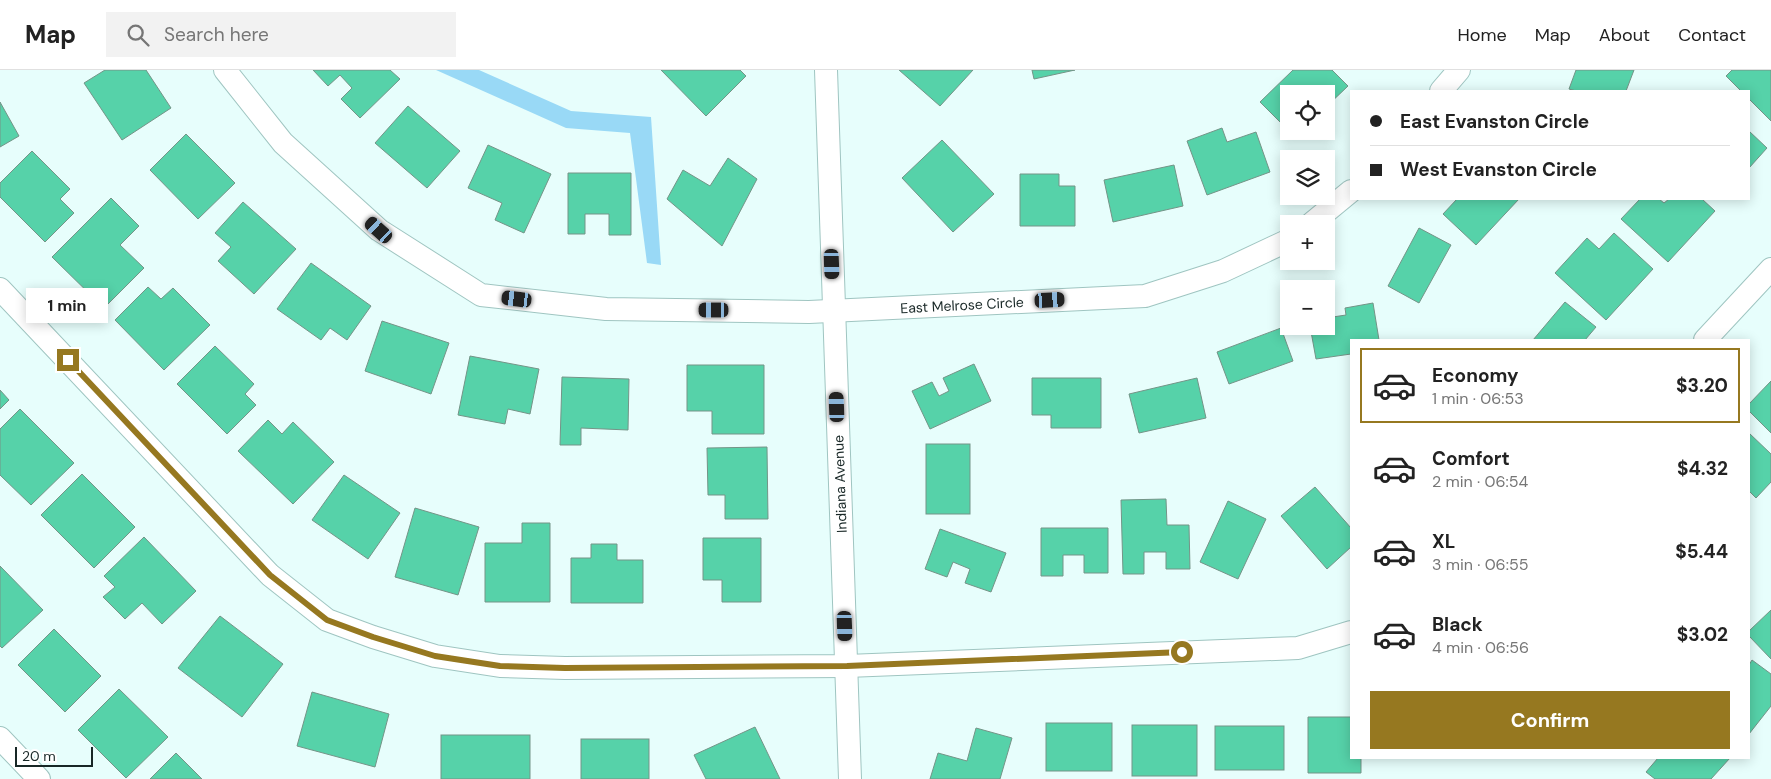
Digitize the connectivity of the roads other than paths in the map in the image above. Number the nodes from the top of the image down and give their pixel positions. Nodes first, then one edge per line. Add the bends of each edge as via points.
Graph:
1 (226, 70) edge
2 (826, 70) edge
3 (1458, 70) edge
4 (1442, 90) edge
5 (1350, 192) edge
6 (1322, 215) edge
7 (1280, 244) edge
8 (1771, 269) edge
9 (0, 289) edge
10 (834, 312) junction
11 (1706, 339) edge
12 (1350, 632) edge
13 (847, 666) junction
14 (0, 738) edge
15 (39, 779) edge
16 (850, 779) edge

1 - 10 street, East Melrose Circle via 283,143 379,230 481,295 606,309
2 - 10 street, Indiana Avenue
3 - 4 street
5 - 6 street
7 - 10 street, East Melrose Circle via 1223,271 1145,296
8 - 11 street
9 - 13 street via 270,575 327,620 435,656 500,666
10 - 13 street, Indiana Avenue
12 - 13 street via 1298,648
13 - 16 street, Indiana Avenue
14 - 15 street

